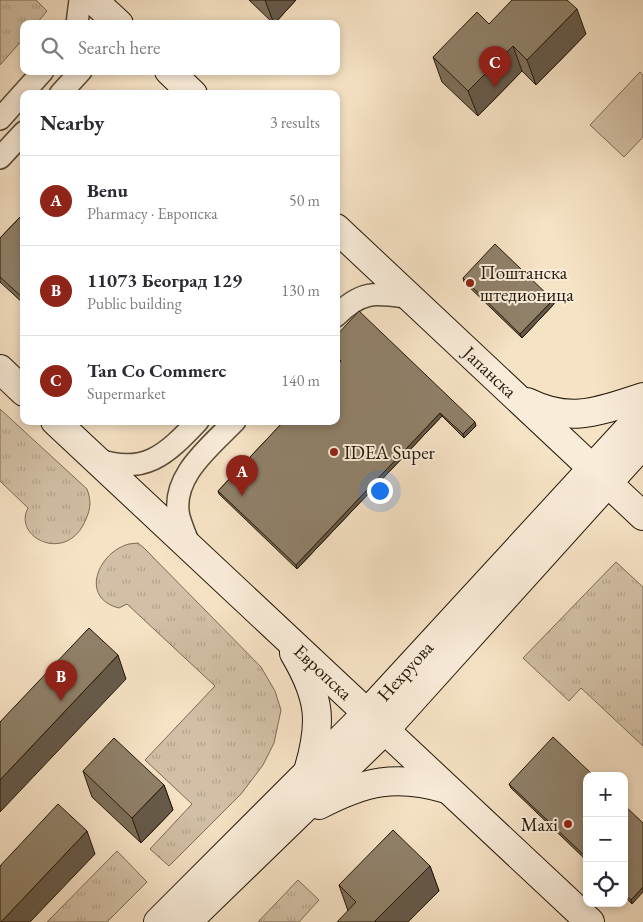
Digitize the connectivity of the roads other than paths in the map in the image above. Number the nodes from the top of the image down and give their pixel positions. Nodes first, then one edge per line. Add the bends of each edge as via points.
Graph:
1 (80, 0) edge
2 (94, 0) edge
3 (78, 20) edge
4 (115, 20) edge
5 (39, 75) edge
6 (77, 75) edge
7 (173, 75) edge
8 (26, 90) edge
9 (64, 90) edge
10 (189, 90) edge
11 (20, 97) edge
12 (0, 119) edge
13 (20, 136) edge
14 (0, 158) edge
15 (340, 232) edge
16 (411, 298) junction
17 (340, 312) edge
18 (0, 369) edge
19 (20, 388) edge
20 (515, 396) junction
21 (643, 397) edge
22 (643, 413) edge
23 (60, 425) edge
24 (194, 425) edge
25 (231, 425) edge
26 (643, 444) edge
27 (96, 459) junction
28 (600, 475) junction
29 (643, 516) edge
30 (190, 547) junction
31 (281, 633) junction
32 (376, 721) junction
33 (307, 773) junction
34 (448, 789) junction
35 (293, 819) junction
36 (158, 922) edge
37 (187, 922) edge
38 (590, 922) edge

1 - 3 street
2 - 4 street
5 - 8 street
6 - 9 street
7 - 10 street
11 - 12 street
13 - 14 street
15 - 16 street, Јапанска
16 - 17 street via 390,295 360,297
16 - 20 street, Јапанска
18 - 19 street
20 - 21 street via 545,411 568,415 590,414
20 - 28 street, Јапанска
22 - 28 street, Нехруова
23 - 27 street, Европска
24 - 27 street via 169,449 149,461 131,466 112,465
25 - 30 street via 190,469 180,490 179,516
26 - 28 street, Нехруова
27 - 30 street, Европска
28 - 29 street, Јапанска
28 - 32 street, Нехруова
30 - 31 street, Европска
31 - 32 street, Европска
31 - 33 street via 303,669 318,717
32 - 33 street, Нехруова
32 - 34 street, Европска
32 - 35 street, Нехруова
33 - 36 street, Нехруова
34 - 35 street via 413,781 384,781 339,794
34 - 38 street, Европска
35 - 37 street, Нехруова

